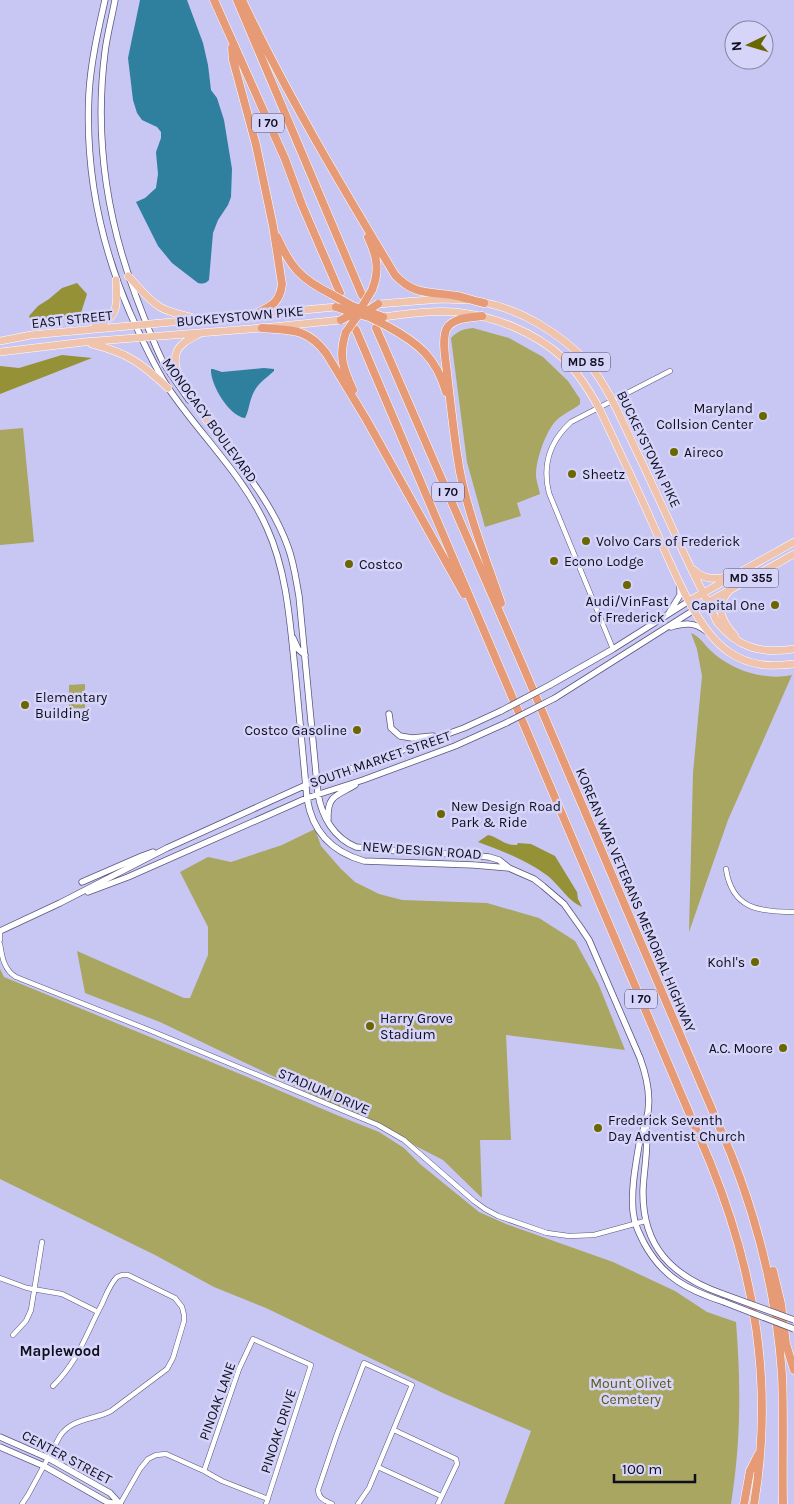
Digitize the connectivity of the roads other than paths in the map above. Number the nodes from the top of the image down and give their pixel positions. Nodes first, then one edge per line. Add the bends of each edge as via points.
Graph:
1 (105, 0) edge
2 (116, 0) edge
3 (214, 0) edge
4 (237, 0) edge
5 (242, 0) edge
6 (232, 41) junction
7 (349, 198) junction
8 (273, 226) junction
9 (128, 276) junction
10 (116, 280) junction
11 (340, 293) dead end
12 (362, 295) dead end
13 (484, 303) junction
14 (378, 304) joint
15 (336, 307) joint
16 (360, 312) junction
17 (254, 315) junction
18 (383, 316) joint
19 (482, 316) junction
20 (199, 320) junction
21 (341, 320) joint
22 (148, 324) junction
23 (136, 326) junction
24 (262, 328) junction
25 (376, 328) dead end
26 (84, 330) junction
27 (356, 330) dead end
28 (203, 332) junction
29 (153, 337) junction
30 (141, 338) junction
31 (0, 341) edge
32 (84, 342) junction
33 (0, 352) edge
34 (670, 371) dead end
35 (168, 388) junction
36 (612, 401) junction
37 (451, 408) junction
38 (599, 408) junction
39 (366, 419) junction
40 (219, 438) junction
41 (794, 542) edge
42 (794, 554) edge
43 (688, 563) junction
44 (735, 575) junction
45 (679, 581) junction
46 (732, 588) junction
47 (703, 592) junction
48 (689, 601) junction
49 (708, 602) junction
50 (694, 610) junction
51 (667, 616) junction
52 (662, 630) junction
53 (291, 631) junction
54 (709, 633) junction
55 (487, 635) junction
56 (749, 647) junction
57 (613, 649) junction
58 (794, 649) edge
59 (305, 655) junction
60 (519, 656) junction
61 (794, 664) edge
62 (389, 714) dead end
63 (464, 728) junction
64 (363, 780) junction
65 (316, 781) junction
66 (306, 785) junction
67 (318, 794) junction
68 (307, 798) junction
69 (328, 824) junction
70 (167, 848) junction
71 (509, 868) junction
72 (726, 869) dead end
73 (82, 882) dead end
74 (60, 903) junction
75 (794, 912) edge
76 (0, 931) edge
77 (0, 940) edge
78 (0, 944) edge
79 (646, 1122) junction
80 (741, 1180) junction
81 (645, 1221) junction
82 (635, 1224) junction
83 (42, 1242) dead end
84 (0, 1278) edge
85 (35, 1290) junction
86 (98, 1312) junction
87 (794, 1320) edge
88 (794, 1329) edge
89 (13, 1335) dead end
90 (253, 1339) joint
91 (794, 1370) edge
92 (53, 1386) dead end
93 (394, 1430) junction
94 (0, 1437) edge
95 (0, 1447) edge
96 (761, 1448) junction
97 (48, 1458) junction
98 (44, 1466) junction
99 (378, 1467) junction
100 (204, 1471) junction
101 (441, 1496) junction
102 (267, 1501) edge
103 (22, 1504) edge
104 (119, 1504) edge
105 (332, 1504) edge
106 (358, 1504) edge
107 (438, 1504) edge
108 (744, 1504) edge
109 (754, 1504) edge
110 (783, 1504) edge

1 - 10 main road, MONOCACY BOULEVARD via 92,67 88,131 96,205
2 - 9 main road, MONOCACY BOULEVARD via 105,52 100,114 108,202
3 - 6 highway, I 70
4 - 12 highway, I 70
5 - 7 highway via 273,63
6 - 8 highway via 233,60
6 - 11 highway, I 70
7 - 13 highway via 396,275 409,288
7 - 16 highway, bridge via 377,260 377,276
8 - 16 highway, bridge via 289,261 300,275
8 - 17 highway via 281,293 271,306
9 - 20 main road via 159,306
9 - 22 main road, MONOCACY BOULEVARD
10 - 23 main road, MONOCACY BOULEVARD
10 - 26 main road via 114,313 106,323
13 - 14 main road, BUCKEYSTOWN PIKE / MD 85 via 442,299
13 - 36 main road, BUCKEYSTOWN PIKE / MD 85 via 510,310 553,332 589,364
14 - 16 highway, bridge
15 - 16 highway, bridge
15 - 17 main road, BUCKEYSTOWN PIKE
16 - 18 highway, bridge
16 - 21 highway, bridge
16 - 37 highway, bridge via 414,342 432,362 443,382
16 - 39 highway, bridge via 346,332 341,350 343,368
17 - 20 main road, BUCKEYSTOWN PIKE
18 - 19 main road, BUCKEYSTOWN PIKE / MD 85 via 437,312
19 - 37 highway via 451,323 446,330 444,345
19 - 38 main road, BUCKEYSTOWN PIKE / MD 85 via 547,345 575,371
20 - 22 main road, BUCKEYSTOWN PIKE
21 - 24 main road, BUCKEYSTOWN PIKE
22 - 23 main road, EAST STREET
22 - 29 main road, MONOCACY BOULEVARD
23 - 26 main road, EAST STREET
23 - 30 main road, MONOCACY BOULEVARD
24 - 28 main road, BUCKEYSTOWN PIKE
24 - 39 highway via 310,336 326,352
25 - 60 highway, KOREAN WAR VETERANS MEMORIAL HIGHWAY / I 70
26 - 31 main road, EAST STREET
27 - 55 highway, I 70
28 - 29 main road, BUCKEYSTOWN PIKE
28 - 40 main road via 179,348 175,361 180,377
29 - 30 main road, BUCKEYSTOWN PIKE
29 - 40 main road, MONOCACY BOULEVARD via 175,380
30 - 32 main road, EAST STREET
30 - 35 main road, MONOCACY BOULEVARD
32 - 33 main road, EAST STREET
32 - 35 main road via 136,360
34 - 36 street
35 - 53 main road, MONOCACY BOULEVARD via 255,503 268,529 281,570
36 - 38 street
36 - 43 main road, BUCKEYSTOWN PIKE / MD 85
37 - 60 highway via 460,473 471,517
38 - 45 main road, BUCKEYSTOWN PIKE / MD 85
38 - 57 street via 571,422 563,430 550,449 546,480
39 - 55 highway
40 - 59 main road, MONOCACY BOULEVARD via 264,498 282,533 294,567
41 - 44 main road, MD 355
42 - 46 main road, MD 355
43 - 44 main road via 698,574 708,578
43 - 47 main road, BUCKEYSTOWN PIKE / MD 85
44 - 47 main road, MD 355
45 - 48 main road, BUCKEYSTOWN PIKE / MD 85
45 - 51 main road via 680,595
46 - 49 main road, MD 355
46 - 56 main road via 722,601 724,624
47 - 48 main road, MD 355
47 - 49 main road, BUCKEYSTOWN PIKE / MD 85
48 - 50 main road, BUCKEYSTOWN PIKE / MD 85
48 - 51 main road, SOUTH MARKET STREET / MD 355
49 - 50 main road, MD 355
49 - 56 main road, BUCKEYSTOWN PIKE / MD 85 via 726,634
50 - 52 main road, SOUTH MARKET STREET / MD 355
50 - 54 main road, BUCKEYSTOWN PIKE / MD 85
51 - 57 main road, SOUTH MARKET STREET / MD 355
52 - 54 main road via 686,623 696,624
52 - 64 main road, SOUTH MARKET STREET / MD 355, bridge via 555,698 506,723
53 - 59 main road via 298,649
53 - 66 main road, MONOCACY BOULEVARD
54 - 61 main road, BUCKEYSTOWN PIKE / MD 85 via 743,660 758,665
55 - 96 highway, I 70 via 731,1216 754,1309 760,1360
56 - 58 main road, BUCKEYSTOWN PIKE / MD 85 via 773,651
57 - 63 main road, SOUTH MARKET STREET / MD 355, bridge
59 - 65 main road, MONOCACY BOULEVARD
60 - 80 highway, KOREAN WAR VETERANS MEMORIAL HIGHWAY / I 70
62 - 63 main road via 390,728 400,736 428,737
63 - 65 main road, SOUTH MARKET STREET
64 - 67 main road, SOUTH MARKET STREET
64 - 69 main road via 330,801
65 - 66 main road, SOUTH MARKET STREET
65 - 67 main road, MONOCACY BOULEVARD
66 - 68 main road, MONOCACY BOULEVARD
66 - 70 main road, SOUTH MARKET STREET
67 - 68 main road, SOUTH MARKET STREET
67 - 69 main road, NEW DESIGN ROAD
68 - 71 main road, NEW DESIGN ROAD via 309,809 328,842 350,857 376,862
68 - 74 main road, SOUTH MARKET STREET via 128,877
69 - 71 main road, NEW DESIGN ROAD via 337,836 356,847 418,854 476,855 499,860
70 - 73 main road
70 - 74 main road, SOUTH MARKET STREET
71 - 79 main road, NEW DESIGN ROAD via 534,880 554,895 589,940 640,1058 648,1096
72 - 75 street via 733,892 743,902 753,908 773,912
74 - 76 main road, SOUTH MARKET STREET
76 - 77 street
78 - 82 street, STADIUM DRIVE via 7,970 16,977 394,1133 418,1150 474,1201 498,1216 562,1236 589,1236
79 - 81 main road, NEW DESIGN ROAD
79 - 82 main road, NEW DESIGN ROAD via 634,1174
80 - 91 highway via 773,1274
80 - 110 highway, KOREAN WAR VETERANS MEMORIAL HIGHWAY / I 70 via 768,1274 778,1337
81 - 82 street, STADIUM DRIVE
81 - 87 main road, NEW DESIGN ROAD, bridge via 656,1246 676,1270 701,1286
82 - 88 main road, NEW DESIGN ROAD, bridge via 652,1257 680,1284
83 - 85 street
84 - 85 street
85 - 86 street via 70,1297
85 - 89 street via 26,1321
86 - 92 street via 80,1351
86 - 97 street via 114,1280 124,1274 175,1298 182,1307 184,1318 172,1358 164,1372 111,1410 69,1425
90 - 100 street, PINOAK LANE
90 - 102 street, PINOAK DRIVE via 311,1365
93 - 99 street
93 - 101 street via 456,1459 457,1464
93 - 105 street via 412,1385 364,1363 318,1490 322,1499
94 - 97 main road, CENTER STREET
95 - 98 main road, CENTER STREET
96 - 108 highway via 750,1471
96 - 109 highway, I 70
97 - 98 street
97 - 104 main road, CENTER STREET via 110,1494
98 - 103 street
98 - 104 main road, CENTER STREET via 107,1502
99 - 101 street
99 - 106 street
100 - 102 street
100 - 104 street via 166,1454 156,1455 140,1469
101 - 107 street

